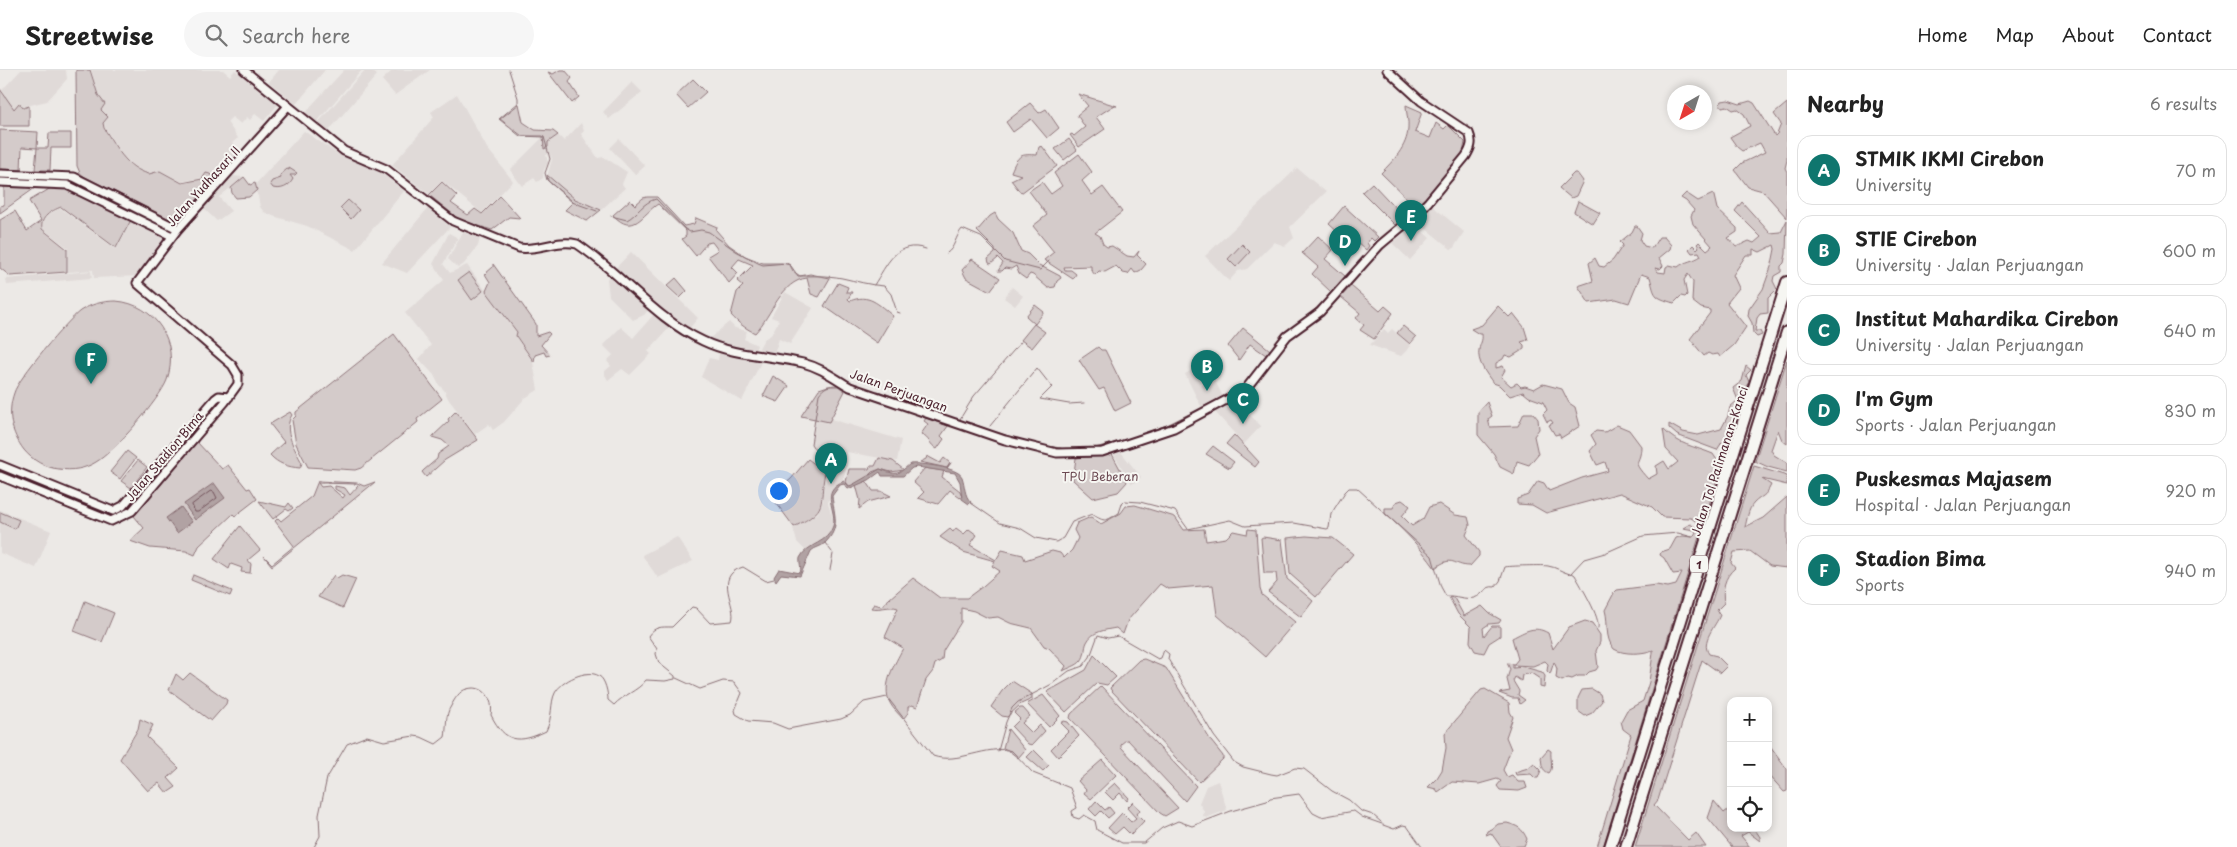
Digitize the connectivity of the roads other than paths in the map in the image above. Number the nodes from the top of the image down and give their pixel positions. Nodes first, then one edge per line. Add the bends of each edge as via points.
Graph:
1 (244, 70) edge
2 (1387, 70) edge
3 (288, 106) junction
4 (0, 174) edge
5 (0, 182) edge
6 (178, 228) junction
7 (172, 236) junction
8 (137, 282) joint
9 (1787, 282) edge
10 (1787, 332) edge
11 (227, 400) junction
12 (0, 466) edge
13 (1, 476) edge
14 (1610, 847) edge
15 (1626, 847) edge

1 - 3 street, Jalan Perjuangan
2 - 3 street, Jalan Perjuangan via 1421,101 1470,133 1470,149 1428,202 1380,245 1320,312 1286,336 1243,392 1174,428 1116,449 1084,454 1057,453 1011,442 850,387 827,372 803,363 727,350 704,342 673,323 578,245 566,242 519,248 452,221 386,169 336,146
3 - 6 street, Jalan Yudhasari II
4 - 6 street via 74,177
5 - 7 street via 67,185
6 - 7 street, Jalan Yudhasari II
7 - 8 street, Jalan Yudhasari II
8 - 11 street, Jalan Stadion Bima via 236,370 238,384
9 - 14 highway, Jalan Tol Palimanan–Kanci / 1
10 - 15 highway, Jalan Tol Palimanan–Kanci / 1
11 - 12 street, Jalan Stadion Bima via 219,396 215,399 113,511
11 - 13 street, Jalan Stadion Bima via 132,511 111,521
12 - 13 street

